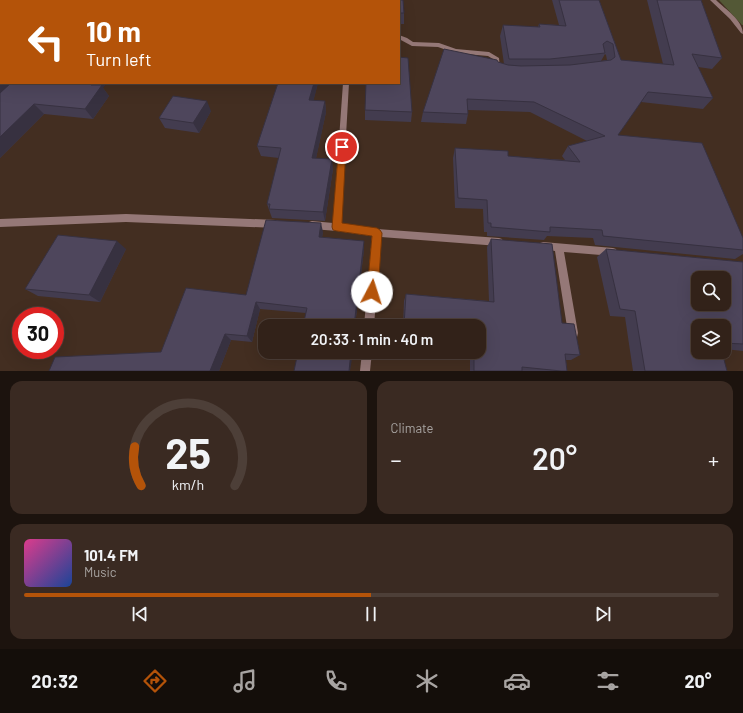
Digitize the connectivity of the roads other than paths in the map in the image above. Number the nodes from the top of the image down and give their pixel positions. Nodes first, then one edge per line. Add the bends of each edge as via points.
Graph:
1 (713, 0) edge
2 (743, 32) edge
3 (400, 37) edge
4 (503, 73) edge
5 (346, 84) edge
6 (0, 222) edge
7 (282, 224) edge
8 (305, 225) edge
9 (337, 227) junction
10 (377, 233) junction
11 (512, 243) edge
12 (536, 245) edge
13 (559, 247) junction
14 (621, 253) edge
15 (370, 319) edge
16 (575, 346) edge
17 (366, 359) edge
18 (365, 371) edge

1 - 2 street
3 - 4 street via 419,46 439,45 455,51 494,55 497,70
5 - 9 street
6 - 7 street via 126,218
8 - 9 street
9 - 10 street
10 - 11 street
10 - 15 street
12 - 13 street
13 - 14 street
13 - 16 street
17 - 18 street

